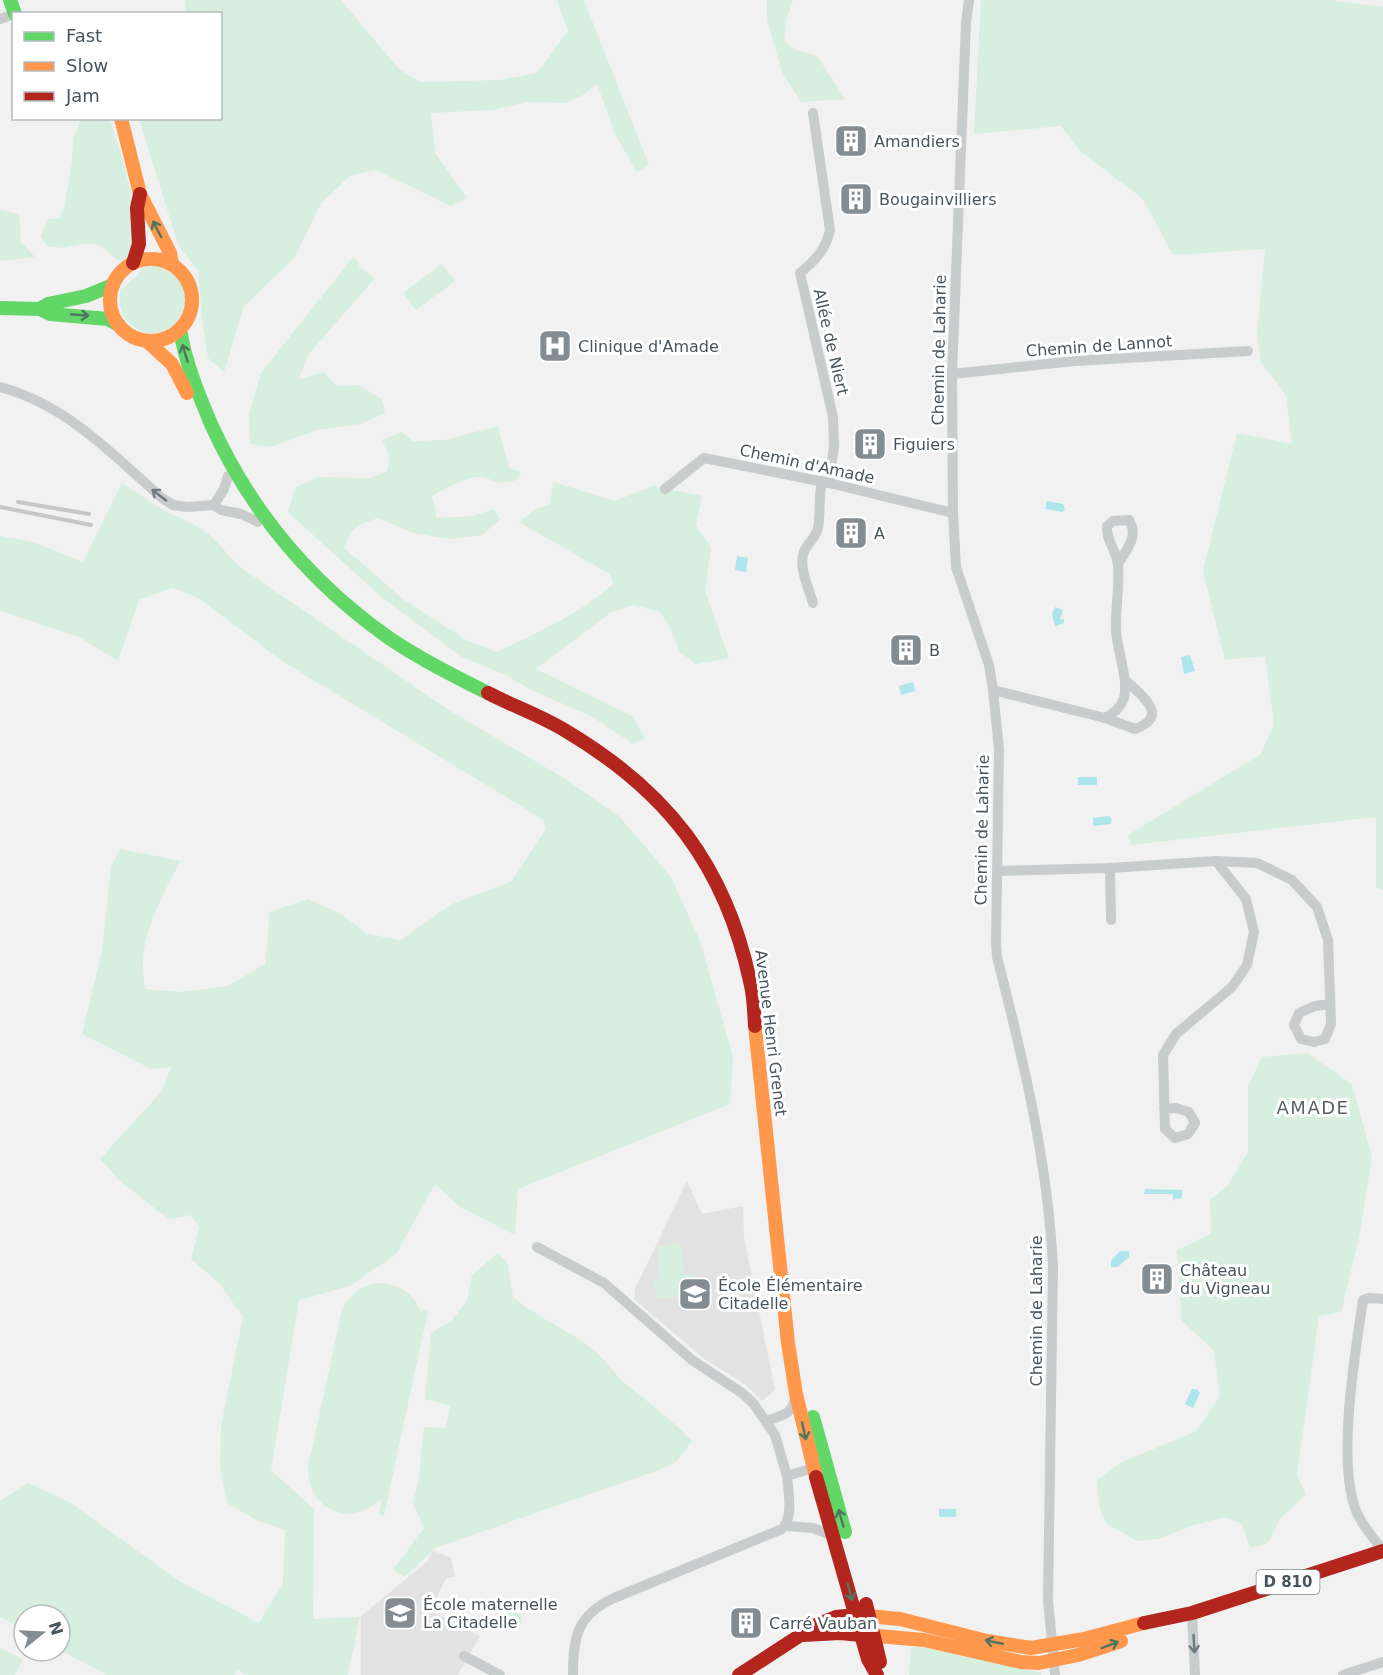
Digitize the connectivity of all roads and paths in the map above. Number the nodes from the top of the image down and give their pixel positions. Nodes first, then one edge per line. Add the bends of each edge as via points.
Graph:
1 (969, 0) edge
2 (813, 113) dead end
3 (122, 120) edge
4 (140, 194) junction
5 (133, 263) junction
6 (171, 264) junction
7 (113, 285) junction
8 (0, 308) edge
9 (40, 309) junction
10 (119, 325) junction
11 (180, 329) junction
12 (147, 341) junction
13 (1248, 351) dead end
14 (952, 374) junction
15 (0, 387) edge
16 (228, 476) junction
17 (826, 482) junction
18 (665, 489) dead end
19 (214, 505) junction
20 (953, 513) junction
21 (258, 522) junction
22 (1118, 564) dead end
23 (813, 603) dead end
24 (1125, 680) junction
25 (993, 690) junction
26 (1105, 718) junction
27 (588, 745) junction
28 (1216, 861) junction
29 (1110, 868) junction
30 (997, 871) junction
31 (1111, 920) dead end
32 (1330, 1004) dead end
33 (1164, 1109) dead end
34 (537, 1247) dead end
35 (1383, 1299) edge
36 (785, 1311) junction
37 (796, 1394) junction
38 (767, 1421) junction
39 (820, 1466) junction
40 (787, 1476) junction
41 (786, 1526) junction
42 (834, 1536) junction
43 (1383, 1551) edge
44 (1192, 1613) junction
45 (863, 1615) junction
46 (802, 1635) junction
47 (868, 1636) junction
48 (1052, 1645) junction
49 (464, 1656) dead end
50 (1383, 1662) edge
51 (1054, 1668) edge
52 (500, 1675) edge
53 (573, 1675) edge
54 (739, 1675) edge
55 (879, 1675) edge
56 (1195, 1675) edge
57 (1343, 1675) edge

1 - 14 street, Chemin de Laharie
2 - 17 street, Allée de Niert via 830,230 821,252 800,273 832,417 834,446
3 - 4 main road
4 - 5 main road via 139,244
6 -> 4 main road via 170,253
5 - 6 main road via 152,259
5 - 7 main road
6 - 11 main road via 185,277 192,295 188,319
7 - 9 main road
7 - 10 main road via 112,313
8 - 9 main road
9 -> 10 main road via 50,314 96,317
10 - 12 main road
11 - 12 main road via 171,336
27 -> 11 main road, Avenue Henri Grenet via 566,730 421,657 361,616 316,578 279,534 228,461 196,387
12 - 16 main road, Avenue Henri Grenet via 168,357 179,373
13 - 14 street, Chemin de Lannot via 1074,361
14 - 20 street, Chemin de Laharie
19 -> 15 street via 173,505 81,427 35,400
16 - 19 street
16 - 21 main road, Avenue Henri Grenet
17 - 18 street, Chemin d'Amade via 704,458
17 - 20 street, Chemin d'Amade
17 - 23 street via 819,496 817,533 803,554
19 - 21 street
20 - 25 street, Chemin de Laharie via 956,567 989,665
21 - 27 main road, Avenue Henri Grenet via 290,564 337,612 389,650 423,672 566,739
22 - 24 street via 1116,630
24 - 26 street via 1124,699
24 - 26 street via 1148,700 1150,719 1135,729
25 - 26 street
25 - 30 street, Chemin de Laharie via 999,748
27 - 36 main road, Avenue Henri Grenet via 620,765 677,819 719,881 732,912 751,984
28 - 29 street
28 - 32 street via 1257,863 1292,880 1317,907 1328,940
28 - 33 street via 1246,899 1254,932 1252,943 1247,965 1232,987 1176,1034 1163,1055
29 - 30 street
29 - 31 street
30 - 48 street, Chemin de Laharie via 997,957 1023,1058 1051,1220 1048,1600
34 - 38 street via 604,1283 692,1360 742,1393
35 - 43 street via 1363,1300 1348,1430 1348,1469 1357,1514
36 - 37 main road, Avenue Henri Grenet
36 - 39 main road, Avenue Henri Grenet
37 - 38 street via 785,1416
37 -> 39 main road, Avenue Henri Grenet
38 - 40 street
39 - 40 street
39 - 42 main road, Avenue Henri Grenet
45 -> 39 main road, Avenue Henri Grenet
40 - 41 street
41 - 42 street via 813,1528
41 - 53 street via 602,1604 578,1629
42 -> 45 main road, Avenue Henri Grenet
43 - 44 main road, D 810
44 - 48 main road via 1162,1616
51 -> 44 main road, D 810 via 1175,1624
44 -> 56 street
45 - 46 main road via 830,1619
45 - 47 main road
48 -> 45 main road via 1034,1648 993,1643 888,1616
46 - 47 main road
46 - 54 main road
47 - 51 main road, D 810 via 924,1640
47 - 55 main road via 868,1659
48 - 51 street, Chemin de Laharie
49 - 52 street
50 - 57 street

